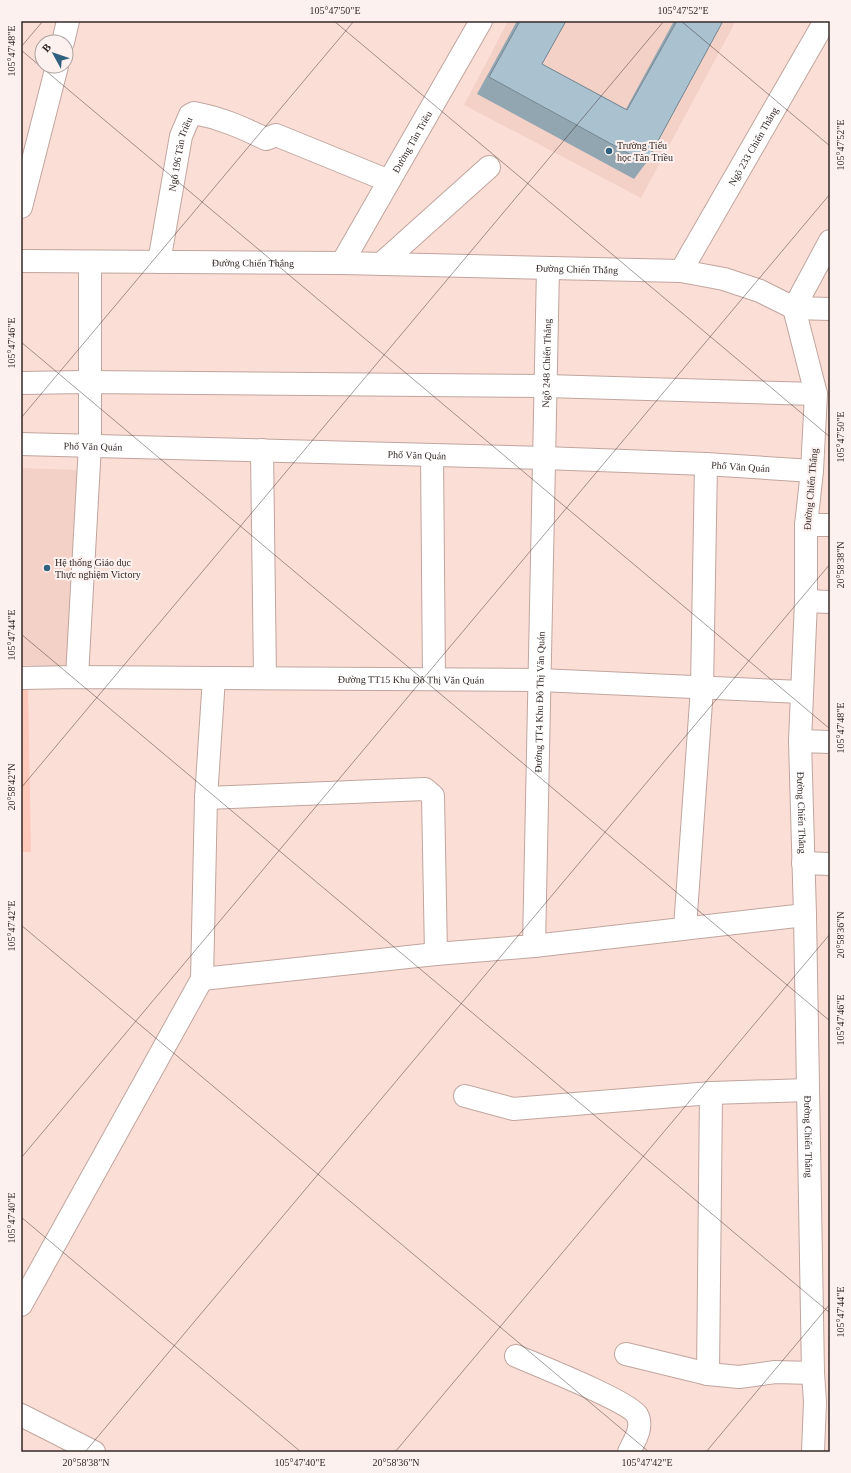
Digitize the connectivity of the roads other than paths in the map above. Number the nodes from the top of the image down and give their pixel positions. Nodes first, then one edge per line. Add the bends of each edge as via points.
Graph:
1 (68, 21) edge
2 (481, 21) edge
3 (825, 21) edge
4 (65, 34) edge
5 (55, 74) edge
6 (489, 167) dead end
7 (389, 181) junction
8 (21, 207) edge
9 (830, 241) edge
10 (21, 261) edge
11 (90, 262) junction
12 (160, 262) junction
13 (342, 263) junction
14 (381, 264) junction
15 (548, 268) junction
16 (682, 271) junction
17 (794, 308) junction
18 (830, 309) edge
19 (90, 382) junction
20 (21, 383) edge
21 (547, 386) junction
22 (816, 394) junction
23 (21, 444) edge
24 (90, 445) junction
25 (262, 450) junction
26 (432, 454) junction
27 (544, 458) junction
28 (706, 464) junction
29 (812, 471) junction
30 (806, 525) junction
31 (830, 525) edge
32 (806, 601) junction
33 (830, 602) edge
34 (77, 677) junction
35 (21, 678) edge
36 (214, 678) junction
37 (265, 678) junction
38 (434, 679) junction
39 (540, 680) junction
40 (702, 688) junction
41 (801, 692) junction
42 (800, 741) junction
43 (830, 742) edge
44 (206, 798) junction
45 (803, 863) junction
46 (830, 864) edge
47 (805, 915) junction
48 (685, 928) junction
49 (534, 946) junction
50 (436, 954) junction
51 (202, 979) junction
52 (808, 1090) junction
53 (711, 1093) junction
54 (465, 1096) dead end
55 (21, 1305) edge
56 (626, 1354) dead end
57 (516, 1356) dead end
58 (708, 1374) junction
59 (813, 1374) junction
60 (823, 1406) edge
61 (21, 1415) edge
62 (94, 1452) edge
63 (629, 1452) edge
64 (812, 1452) edge

1 - 4 street
2 - 7 street, Đường Tân Triều
3 - 16 street, Ngõ 233 Chiến Thắng
5 - 8 street
6 - 14 street
7 - 12 street, Ngõ 196 Tân Triều via 276,135 266,139 236,124 194,113 190,115 181,136
7 - 13 street, Đường Tân Triều
9 - 17 street
10 - 11 street, Đường Chiến Thắng
11 - 12 street, Đường Chiến Thắng
11 - 19 street
12 - 13 street, Đường Chiến Thắng
13 - 14 street, Đường Chiến Thắng
14 - 15 street, Đường Chiến Thắng
15 - 16 street, Đường Chiến Thắng
15 - 21 street, Ngõ 248 Chiến Thắng
16 - 17 street, Đường Chiến Thắng via 753,288
17 - 18 street
17 - 22 street, Đường Chiến Thắng
19 - 20 street
19 - 21 street
19 - 24 street
21 - 22 street
21 - 27 street, Ngõ 248 Chiến Thắng
22 - 29 street, Đường Chiến Thắng
23 - 24 street, Phố Văn Quán
24 - 25 street, Phố Văn Quán
24 - 34 street
25 - 26 street, Phố Văn Quán
25 - 37 street
26 - 27 street, Phố Văn Quán
26 - 38 street
27 - 28 street, Phố Văn Quán
27 - 39 street, Đường TT4 Khu Đô Thị Văn Quán
28 - 29 street, Phố Văn Quán
28 - 40 street
29 - 30 street, Đường Chiến Thắng
30 - 31 street
30 - 32 street, Đường Chiến Thắng
32 - 33 street
32 - 41 street, Đường Chiến Thắng
34 - 35 street, Đường TT15 Khu Đô Thị Văn Quán
34 - 36 street, Đường TT15 Khu Đô Thị Văn Quán
36 - 37 street, Đường TT15 Khu Đô Thị Văn Quán
36 - 44 street
37 - 38 street, Đường TT15 Khu Đô Thị Văn Quán
38 - 39 street, Đường TT15 Khu Đô Thị Văn Quán
39 - 40 street, Đường TT15 Khu Đô Thị Văn Quán
39 - 49 street, Đường TT4 Khu Đô Thị Văn Quán
40 - 41 street, Đường TT15 Khu Đô Thị Văn Quán
40 - 48 street
41 - 42 street, Đường Chiến Thắng
42 - 43 street
42 - 45 street, Đường Chiến Thắng
44 - 50 street via 425,789 433,796
44 - 51 street
45 - 46 street
45 - 47 street, Đường Chiến Thắng
47 - 48 street
47 - 52 street, Đường Chiến Thắng
48 - 49 street
49 - 50 street
50 - 51 street
51 - 55 street
52 - 53 street
52 - 59 street, Đường Chiến Thắng
53 - 54 street via 513,1109
53 - 58 street
56 - 58 street
57 - 63 street via 631,1409 637,1415 640,1429
58 - 59 street via 738,1377 775,1372
59 - 60 street, Đường Chiến Thắng
60 - 64 street, Đường Chiến Thắng
61 - 62 street

